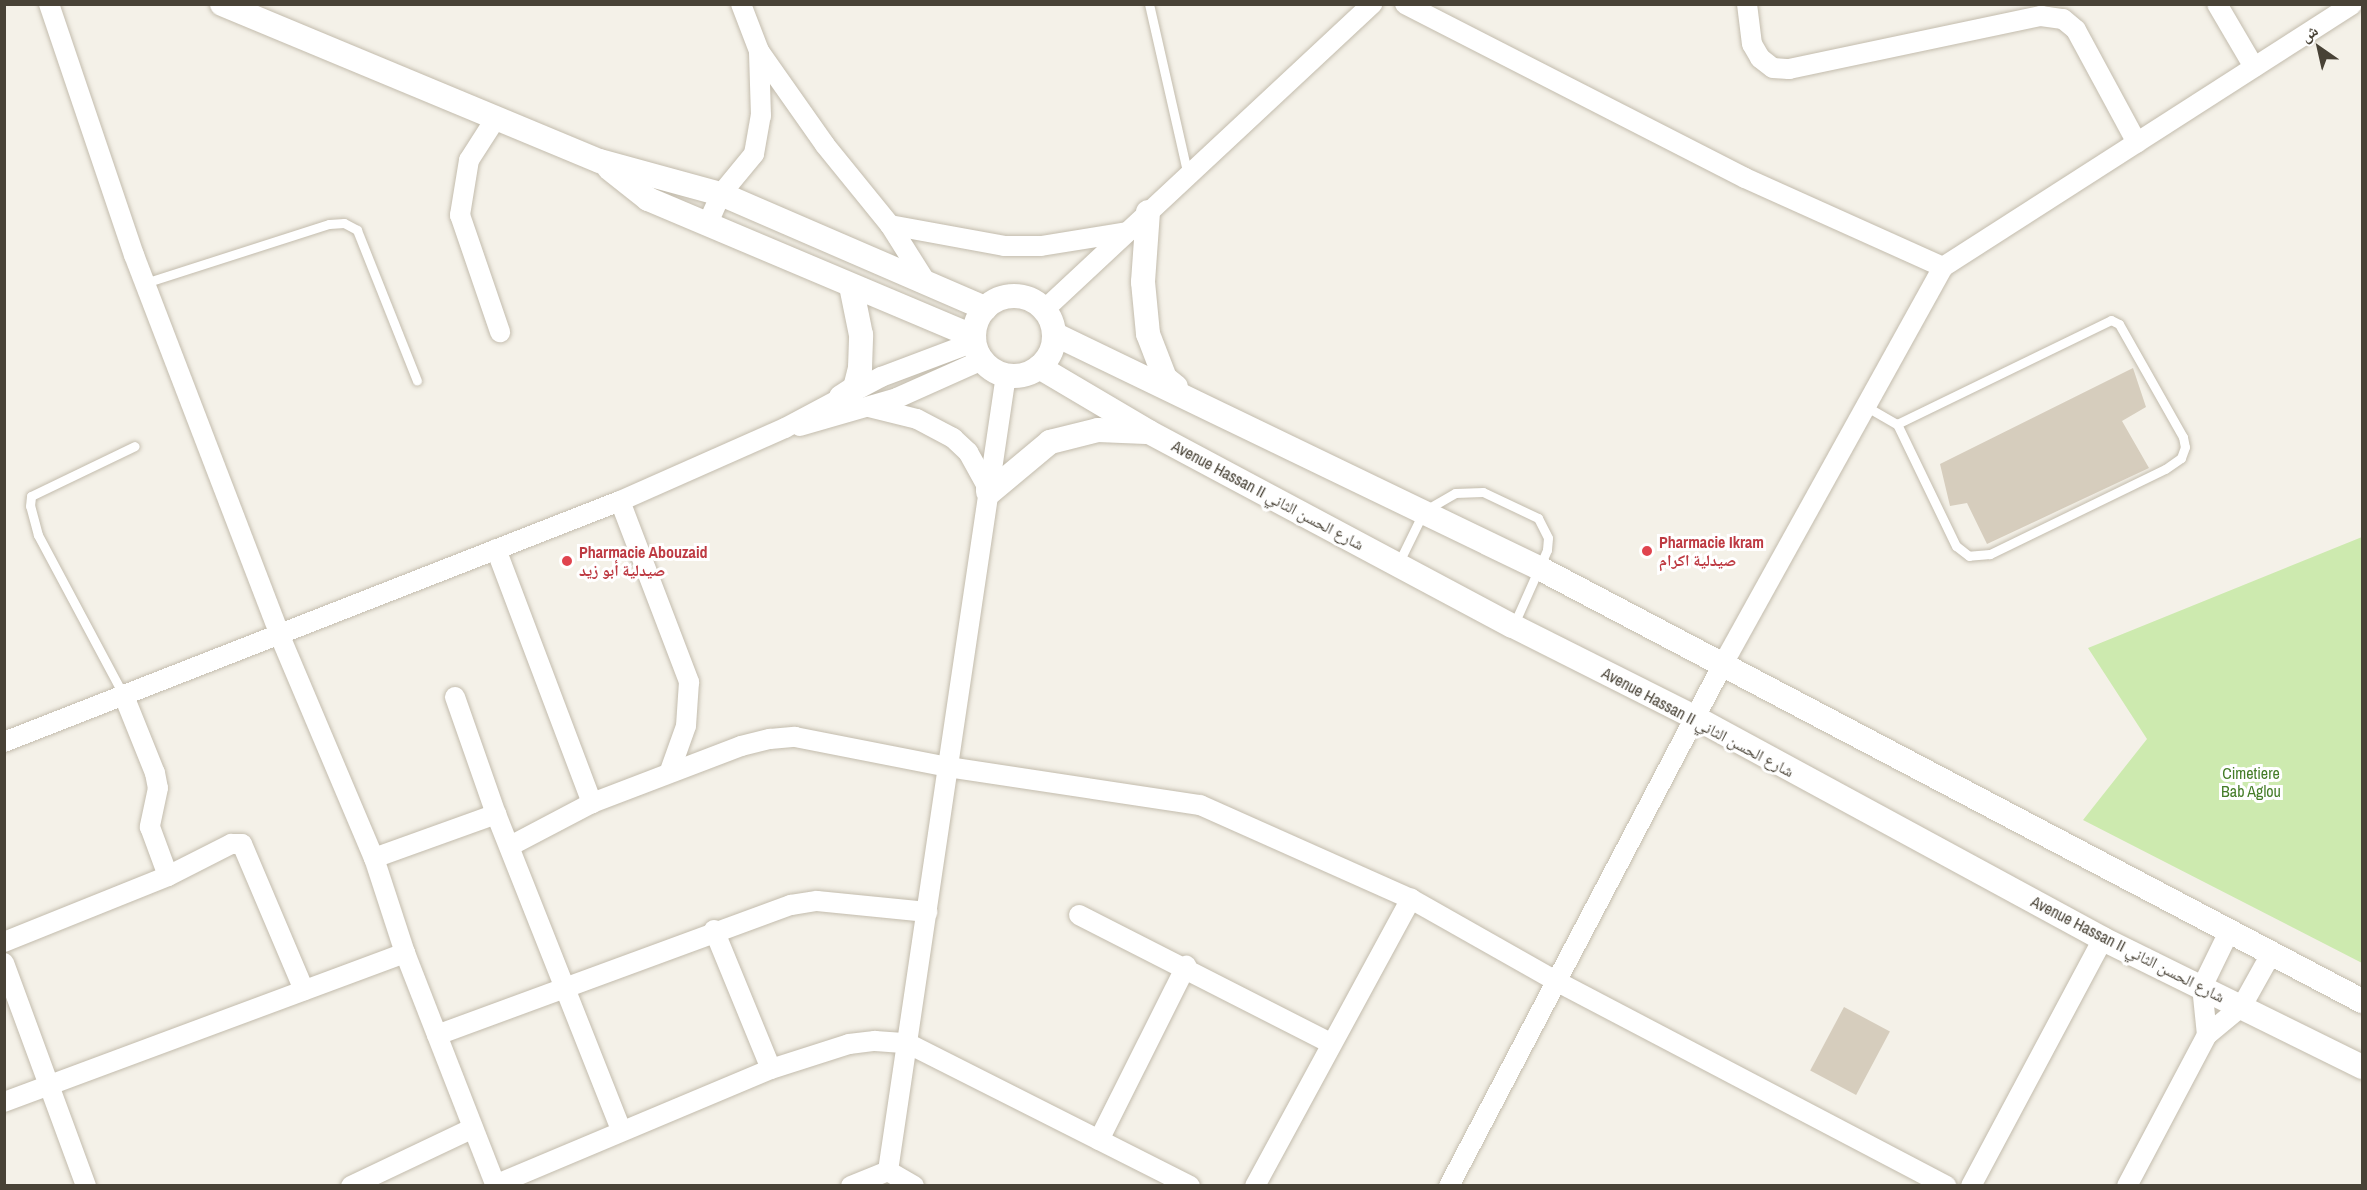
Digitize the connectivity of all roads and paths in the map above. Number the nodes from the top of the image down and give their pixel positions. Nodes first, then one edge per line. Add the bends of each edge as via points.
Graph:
1 (49, 4) edge
2 (222, 4) edge
3 (741, 4) edge
4 (1149, 4) edge
5 (1372, 4) edge
6 (1405, 4) edge
7 (1746, 4) edge
8 (2217, 4) edge
9 (2352, 4) edge
10 (759, 51) junction
11 (2254, 67) junction
12 (496, 118) junction
13 (2137, 143) junction
14 (600, 161) junction
15 (1188, 175) junction
16 (721, 194) junction
17 (1148, 212) junction
18 (708, 223) junction
19 (890, 225) junction
20 (1127, 232) junction
21 (1943, 267) junction
22 (924, 279) junction
23 (145, 283) junction
24 (851, 286) junction
25 (985, 308) junction
26 (1044, 310) junction
27 (500, 333) dead end
28 (1054, 334) junction
29 (977, 346) junction
30 (1039, 367) junction
31 (1006, 375) junction
32 (417, 381) dead end
33 (1185, 394) junction
34 (841, 397) junction
35 (1868, 406) junction
36 (868, 407) junction
37 (1897, 424) junction
38 (785, 428) junction
39 (1149, 432) junction
40 (135, 446) dead end
41 (988, 500) junction
42 (620, 501) junction
43 (1424, 511) junction
44 (496, 549) junction
45 (1398, 564) junction
46 (1539, 568) junction
47 (1513, 626) junction
48 (280, 636) junction
49 (1723, 664) junction
50 (124, 696) junction
51 (455, 697) dead end
52 (1696, 718) junction
53 (4, 742) edge
54 (948, 767) junction
55 (670, 771) junction
56 (592, 803) junction
57 (496, 814) junction
58 (512, 845) junction
59 (374, 858) junction
60 (168, 876) junction
61 (1411, 899) junction
62 (927, 912) junction
63 (1079, 915) dead end
64 (714, 930) junction
65 (2229, 932) junction
66 (2103, 939) junction
67 (4, 942) edge
68 (2272, 952) junction
69 (405, 953) junction
70 (4, 963) edge
71 (1186, 966) junction
72 (1556, 981) junction
73 (566, 985) junction
74 (2202, 987) junction
75 (304, 990) junction
76 (2362, 1001) edge
77 (2242, 1006) junction
78 (437, 1035) junction
79 (2207, 1035) junction
80 (1330, 1042) junction
81 (907, 1044) junction
82 (2362, 1067) edge
83 (771, 1068) junction
84 (50, 1085) junction
85 (4, 1102) edge
86 (473, 1128) junction
87 (621, 1130) junction
88 (1100, 1140) junction
89 (888, 1171) junction
90 (1165, 1180) edge
91 (86, 1185) edge
92 (351, 1185) edge
93 (495, 1185) edge
94 (851, 1185) edge
95 (914, 1185) edge
96 (1190, 1185) edge
97 (1255, 1185) edge
98 (1449, 1185) edge
99 (1946, 1185) edge
100 (1971, 1185) edge
101 (2127, 1185) edge

1 - 23 street
2 - 12 street
3 - 10 street
4 - 15 lane
5 - 15 street
6 - 21 street via 1745,178
7 - 13 street via 1752,44 1760,58 1773,68 1789,69 2041,16 2063,19 2076,30
8 - 11 street
9 - 11 street
10 - 16 street via 760,116 754,154
10 - 19 street via 825,145
11 - 13 street
12 - 14 street
12 - 27 street via 469,160 459,215
13 - 21 street
14 - 16 street
14 - 18 street via 648,199
15 - 17 street
16 - 18 street
16 - 22 street
17 - 20 street
17 - 33 street via 1143,282 1148,334 1165,378
18 - 24 street
19 - 20 street via 1004,246 1050,245
19 - 22 street
20 - 26 street
21 - 35 street
22 - 25 street
23 - 32 lane via 328,224 344,223 357,230
23 - 48 street
24 - 29 street
24 - 34 street via 861,335 860,368 855,388
25 - 26 street via 1004,297 1019,296
25 - 29 street
26 - 28 street
28 - 30 street via 1050,352
28 - 33 street
29 - 31 street
29 - 34 street
29 - 36 street
30 - 31 street via 1018,376
30 - 39 street, Avenue Hassan II شارع الحسن الثاني
31 - 41 street
33 - 43 street
34 - 38 street
35 - 37 lane
35 - 49 street
36 - 38 street
36 - 41 street via 917,419 953,438 968,452 986,484
37 - 37 lane via 2111,320 2119,324 2183,436 2185,447 2181,458 2165,469 1978,557 1969,556 1956,546
38 - 42 street
39 - 41 street via 1098,430 1050,442
39 - 45 street, Avenue Hassan II شارع الحسن الثاني
40 - 50 lane via 31,496 30,506 38,535
41 - 54 street
42 - 44 street
42 - 55 street via 689,682 686,726
43 - 45 lane
43 - 46 street
43 - 46 lane via 1455,493 1474,490 1538,518 1548,538
44 - 48 street
44 - 56 street
45 - 47 street, Avenue Hassan II شارع الحسن الثاني
46 - 47 lane
46 - 49 street
47 - 52 street, Avenue Hassan II شارع الحسن الثاني
48 - 50 street
48 - 59 street
49 - 52 street
49 - 65 street
50 - 53 street
50 - 60 street via 155,773 158,788 150,827
51 - 57 street
52 - 66 street, Avenue Hassan II شارع الحسن الثاني
52 - 72 street
54 - 55 street via 795,737 741,746
54 - 61 street via 1200,805
54 - 62 street
55 - 56 street
56 - 58 street
57 - 58 street
57 - 59 street
58 - 73 street
59 - 69 street
60 - 67 street
60 - 75 street via 231,844 242,844
61 - 72 street
61 - 80 street
62 - 64 street via 818,901 791,905
62 - 81 street
63 - 71 street
64 - 73 street
64 - 83 street
65 - 68 street
65 - 74 street
66 - 74 street, Avenue Hassan II شارع الحسن الثاني
66 - 100 street
68 - 76 street
68 - 77 street
69 - 75 street
69 - 78 street
70 - 84 street
71 - 80 street
71 - 88 street
72 - 98 street
72 - 99 street
73 - 78 street
73 - 87 street
74 - 77 street, Avenue Hassan II شارع الحسن الثاني
74 - 79 street
75 - 84 street
77 - 79 street
77 - 82 street, Avenue Hassan II شارع الحسن الثاني
78 - 86 street
79 - 101 street
80 - 97 street
81 - 83 street via 849,1044
81 - 88 street
81 - 89 street
83 - 87 street
84 - 85 street
84 - 91 street
86 - 92 street
86 - 93 street
87 - 93 street
88 - 90 street
89 - 94 street
89 - 95 street
90 - 96 street

